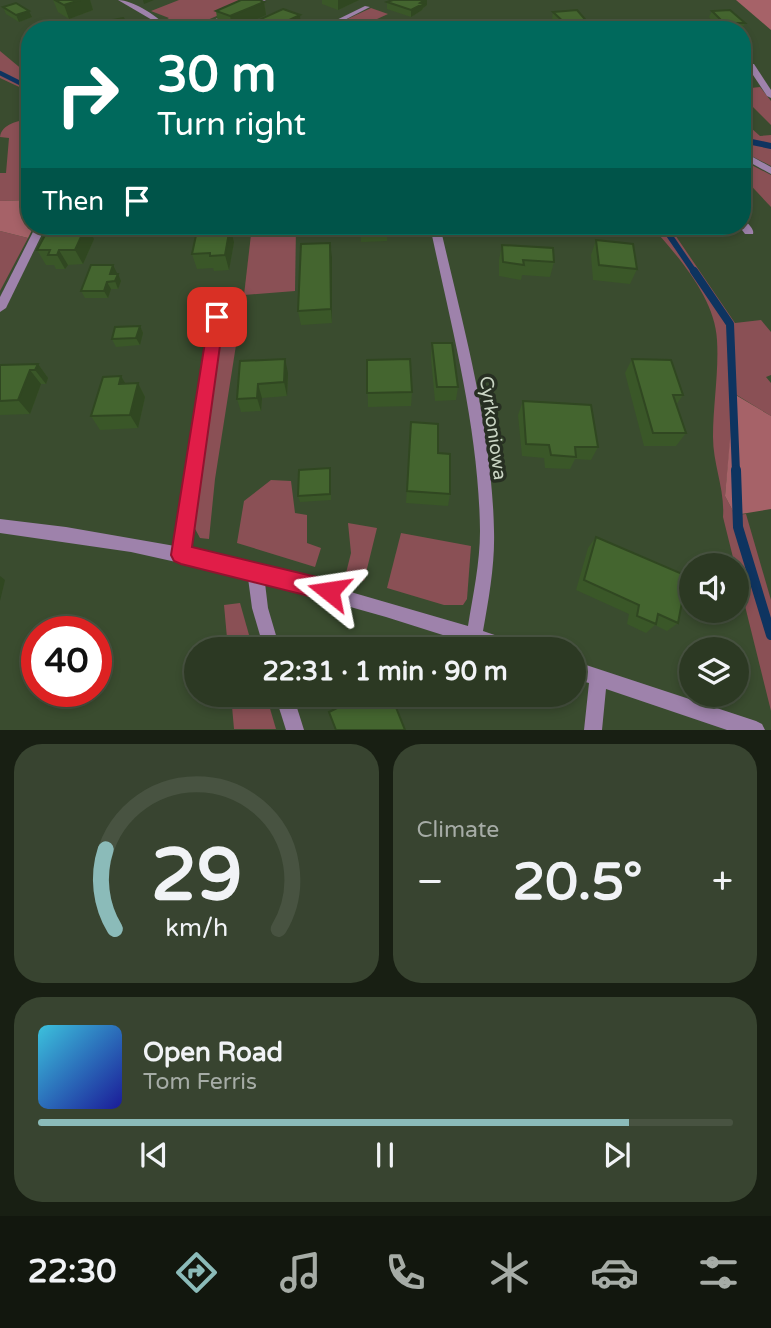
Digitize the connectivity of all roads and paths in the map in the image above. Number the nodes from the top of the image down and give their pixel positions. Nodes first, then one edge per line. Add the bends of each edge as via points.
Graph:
1 (121, 0) edge
2 (263, 0) edge
3 (367, 7) dead end
4 (158, 21) edge
5 (215, 21) edge
6 (338, 21) edge
7 (751, 66) dead end
8 (771, 96) edge
9 (751, 159) edge
10 (771, 171) edge
11 (36, 235) edge
12 (437, 235) edge
13 (0, 308) edge
14 (217, 317) dead end
15 (0, 526) edge
16 (181, 555) junction
17 (255, 570) junction
18 (268, 637) edge
19 (474, 637) joint
20 (586, 674) edge
21 (598, 678) junction
22 (288, 707) edge
23 (295, 730) edge
24 (593, 730) edge
25 (756, 730) edge

1 - 4 street
2 - 5 street
3 - 6 street
7 - 8 street
9 - 10 street
11 - 13 street
12 - 19 street, Cyrkoniowa via 472,399 485,507 484,573
14 - 16 street
15 - 16 street
16 - 17 street
17 - 18 street
17 - 19 street
20 - 21 street
21 - 24 street
21 - 25 street
22 - 23 street

